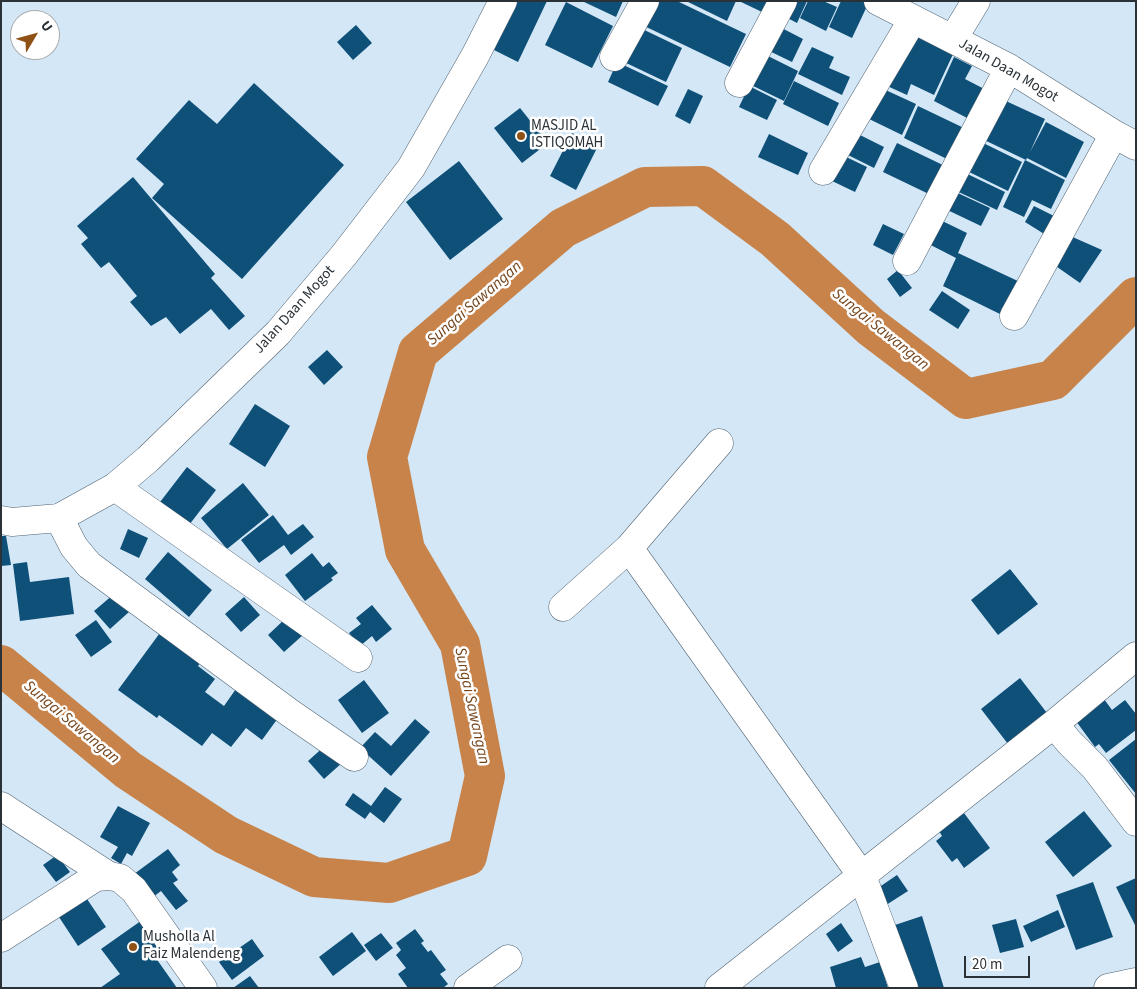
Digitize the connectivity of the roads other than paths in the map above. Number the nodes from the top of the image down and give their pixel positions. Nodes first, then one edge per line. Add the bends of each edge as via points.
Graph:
1 (503, 1) edge
2 (646, 1) edge
3 (783, 1) edge
4 (878, 1) edge
5 (976, 1) edge
6 (913, 19) junction
7 (953, 39) junction
8 (614, 57) dead end
9 (1009, 68) junction
10 (739, 83) dead end
11 (1125, 140) edge
12 (823, 171) dead end
13 (907, 261) dead end
14 (1014, 316) dead end
15 (719, 443) dead end
16 (115, 486) junction
17 (59, 518) junction
18 (1, 520) edge
19 (629, 548) junction
20 (563, 607) dead end
21 (1136, 656) edge
22 (358, 658) dead end
23 (1054, 724) junction
24 (354, 757) dead end
25 (1, 806) edge
26 (1136, 822) edge
27 (109, 876) junction
28 (862, 876) junction
29 (1, 938) edge
30 (508, 959) dead end
31 (1136, 982) edge
32 (203, 988) edge
33 (468, 988) edge
34 (719, 988) edge
35 (904, 988) edge
36 (1108, 988) edge

1 - 16 street, Jalan Daan Mogot via 411,168 344,256 278,333 148,459
2 - 8 street
3 - 10 street
4 - 6 street, Jalan Daan Mogot
5 - 7 street
6 - 7 street, Jalan Daan Mogot
6 - 12 street
7 - 9 street, Jalan Daan Mogot
9 - 11 street, Jalan Daan Mogot
9 - 13 street
11 - 14 street
15 - 19 street
16 - 17 street, Jalan Daan Mogot
16 - 22 street
17 - 18 street, Jalan Daan Mogot
17 - 24 street via 74,547 89,565
19 - 20 street
19 - 28 street
21 - 23 street
23 - 26 street via 1095,768
23 - 28 street
25 - 27 street
27 - 29 street via 86,882
27 - 32 street via 120,878 134,890
28 - 34 street
28 - 35 street
30 - 33 street
31 - 36 street

